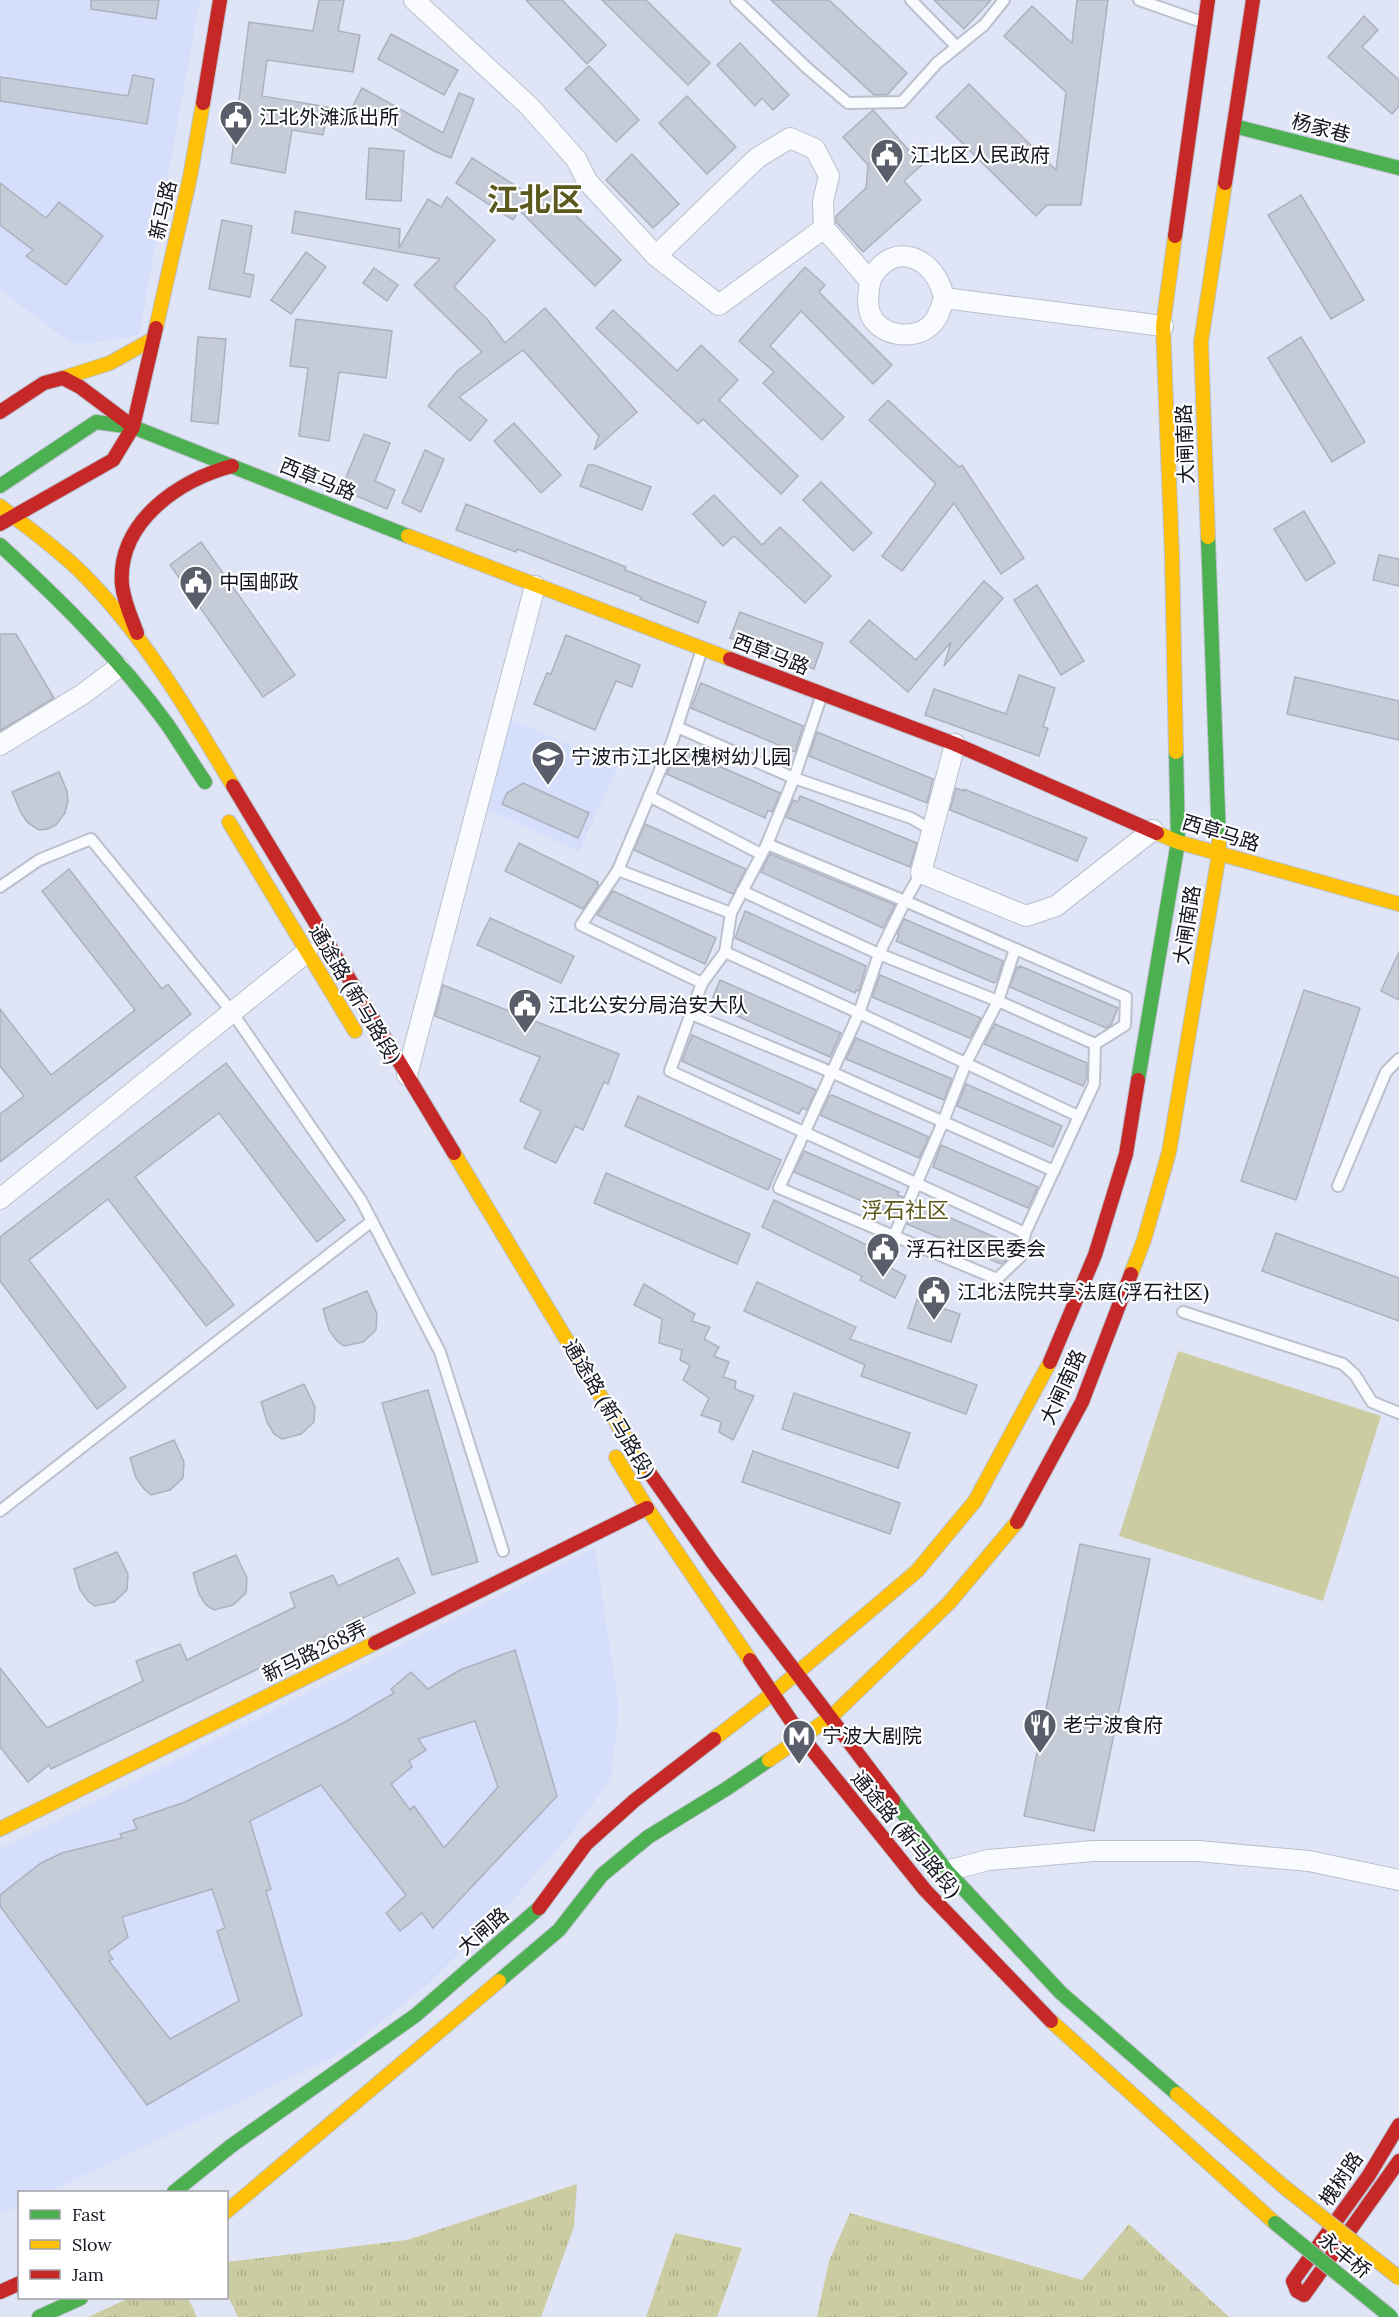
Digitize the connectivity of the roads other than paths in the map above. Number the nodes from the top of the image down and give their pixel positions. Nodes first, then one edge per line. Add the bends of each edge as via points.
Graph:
1 (220, 0) edge
2 (414, 0) edge
3 (735, 0) edge
4 (912, 0) edge
5 (1005, 0) edge
6 (1139, 0) edge
7 (1208, 0) edge
8 (1253, 0) edge
9 (1205, 23) junction
10 (957, 47) junction
11 (1234, 126) junction
12 (1399, 168) edge
13 (824, 228) junction
14 (656, 256) junction
15 (870, 281) junction
16 (944, 298) junction
17 (1163, 326) junction
18 (153, 339) junction
19 (63, 378) junction
20 (0, 412) edge
21 (133, 427) junction
22 (231, 466) junction
23 (0, 486) edge
24 (0, 506) edge
25 (14, 517) junction
26 (0, 524) edge
27 (0, 545) edge
28 (535, 586) junction
29 (143, 648) junction
30 (702, 649) junction
31 (119, 667) junction
32 (822, 694) junction
33 (677, 727) junction
34 (955, 744) junction
35 (0, 745) edge
36 (794, 778) junction
37 (210, 790) dead end
38 (649, 796) junction
39 (222, 810) dead end
40 (932, 830) junction
41 (1153, 830) junction
42 (1178, 842) junction
43 (764, 849) junction
44 (1218, 854) junction
45 (618, 870) junction
46 (921, 873) junction
47 (0, 887) edge
48 (742, 891) junction
49 (905, 902) junction
50 (1399, 904) edge
51 (731, 913) junction
52 (1015, 949) junction
53 (307, 952) junction
54 (725, 952) junction
55 (879, 954) junction
56 (702, 983) junction
57 (998, 1001) junction
58 (232, 1012) junction
59 (859, 1012) junction
60 (691, 1014) junction
61 (362, 1043) dead end
62 (1095, 1044) junction
63 (1399, 1059) edge
64 (966, 1063) junction
65 (831, 1072) junction
66 (407, 1075) junction
67 (1078, 1116) junction
68 (943, 1122) junction
69 (803, 1132) junction
70 (1053, 1170) junction
71 (915, 1183) junction
72 (1338, 1186) dead end
73 (0, 1199) edge
74 (372, 1221) junction
75 (1025, 1233) junction
76 (894, 1236) junction
77 (1183, 1312) dead end
78 (1399, 1413) edge
79 (609, 1447) dead end
80 (646, 1508) junction
81 (0, 1511) edge
82 (503, 1551) dead end
83 (795, 1673) junction
84 (772, 1694) junction
85 (831, 1717) junction
86 (802, 1737) junction
87 (0, 1829) edge
88 (947, 1871) junction
89 (1399, 1880) edge
90 (1399, 2125) edge
91 (1399, 2161) edge
92 (1283, 2186) joint
93 (176, 2191) edge
94 (228, 2210) edge
95 (1275, 2223) joint
96 (1399, 2278) edge
97 (18, 2284) edge
98 (0, 2292) edge
99 (79, 2299) edge
100 (39, 2317) edge
101 (1391, 2317) edge

1 - 18 main road, 新马路 via 190,177
2 - 14 street via 529,106 576,159 587,181
3 - 10 lane via 848,103 902,102
4 - 10 lane
5 - 10 lane via 984,25
6 - 9 lane
7 - 9 main road, 大闸南路
8 - 11 main road, 大闸南路
9 - 17 main road, 大闸南路
11 - 12 main road, 杨家巷
11 - 44 main road, 大闸南路 via 1201,342
13 - 14 street via 719,305
13 - 14 street via 823,201 829,176 815,149 790,138 757,158
13 - 15 street
15 - 16 street via 885,262 908,256 933,270
15 - 16 street via 870,315 880,326 900,335 918,333 931,326
16 - 17 street
17 - 42 main road, 大闸南路
18 - 19 main road via 106,366
18 - 21 main road, 新马路
19 - 20 main road via 44,383
19 - 21 main road
21 - 22 main road, 西草马路
21 - 23 main road via 96,422
21 - 25 main road, 新马路 via 113,460
22 - 28 main road, 西草马路
22 - 29 main road via 201,474 177,489 139,526 128,544 122,589
24 - 25 main road, 通途路 (新马路段)
25 - 26 main road, 新马路
25 - 29 main road, 通途路 (新马路段) via 53,544 91,582
27 - 31 main road via 59,598
28 - 30 main road, 西草马路
28 - 66 street
29 - 66 main road, 通途路 (新马路段) via 196,726
30 - 32 main road, 西草马路
30 - 33 lane
31 - 35 street
31 - 37 main road via 186,750
32 - 34 main road, 西草马路
32 - 36 lane
33 - 36 lane
33 - 38 lane
34 - 40 street
34 - 41 main road, 西草马路
36 - 40 lane via 911,818
36 - 43 lane
38 - 43 lane
38 - 45 lane
39 - 53 main road, 通途路 (新马路段)
40 - 46 street
41 - 42 main road, 西草马路
41 - 46 street via 1056,906 1026,916
42 - 44 main road, 西草马路
42 - 83 main road, 大闸南路 via 1126,1154 1095,1255 1056,1352 968,1510 917,1571
43 - 48 lane
43 - 49 lane
44 - 50 main road, 西草马路
44 - 85 main road, 大闸南路 via 1169,1152 1144,1240 1082,1402 1018,1520 949,1603
45 - 51 lane
45 - 56 lane via 581,925
46 - 49 lane
47 - 58 lane via 39,860 91,839
48 - 51 lane
48 - 55 lane
49 - 52 lane
49 - 55 lane
51 - 54 lane
52 - 57 lane
52 - 62 lane via 1126,997 1125,1025
53 - 58 street
53 - 61 main road, 通途路 (新马路段)
54 - 56 lane
54 - 59 lane
55 - 57 lane
55 - 59 lane
56 - 60 lane
57 - 62 lane
57 - 64 lane
58 - 73 street
58 - 74 lane
59 - 64 lane
59 - 65 lane
60 - 65 lane
60 - 69 lane via 670,1071
62 - 67 lane via 1094,1084
63 - 72 lane via 1386,1072
64 - 67 lane
64 - 68 lane
65 - 68 lane
65 - 69 lane
66 - 83 main road, 通途路 (新马路段) via 627,1440
67 - 70 lane
68 - 70 lane
68 - 71 lane
69 - 71 lane
69 - 76 lane via 779,1188
70 - 75 lane
71 - 75 lane
71 - 76 lane
74 - 81 lane
74 - 82 lane via 440,1352
75 - 76 lane via 1020,1257 997,1279
77 - 78 lane via 1343,1364 1372,1402
79 - 80 main road, 通途路 (新马路段)
80 - 84 main road, 通途路 (新马路段)
80 - 87 main road, 新马路268弄
83 - 84 main road, 大闸路
83 - 85 main road, 通途路 (新马路段)
84 - 86 main road, 通途路 (新马路段)
84 - 93 main road, 大闸路 via 594,1836 539,1908 416,2015 231,2146
85 - 86 main road, 大闸南路
85 - 88 main road, 通途路 (新马路段)
86 - 94 main road via 648,1837 602,1875 559,1930
86 - 95 main road, 通途路 (新马路段) via 925,1890 1045,2015
88 - 89 street via 988,1860 1093,1851 1198,1851 1309,1861
88 - 92 main road, 通途路 (新马路段) via 1061,1993
90 - 91 main road, 槐树路 via 1369,2175 1293,2281 1297,2291 1304,2295
92 - 96 main road, 永丰桥, bridge
95 - 101 main road, 永丰桥, bridge
97 - 98 main road
99 - 100 main road

